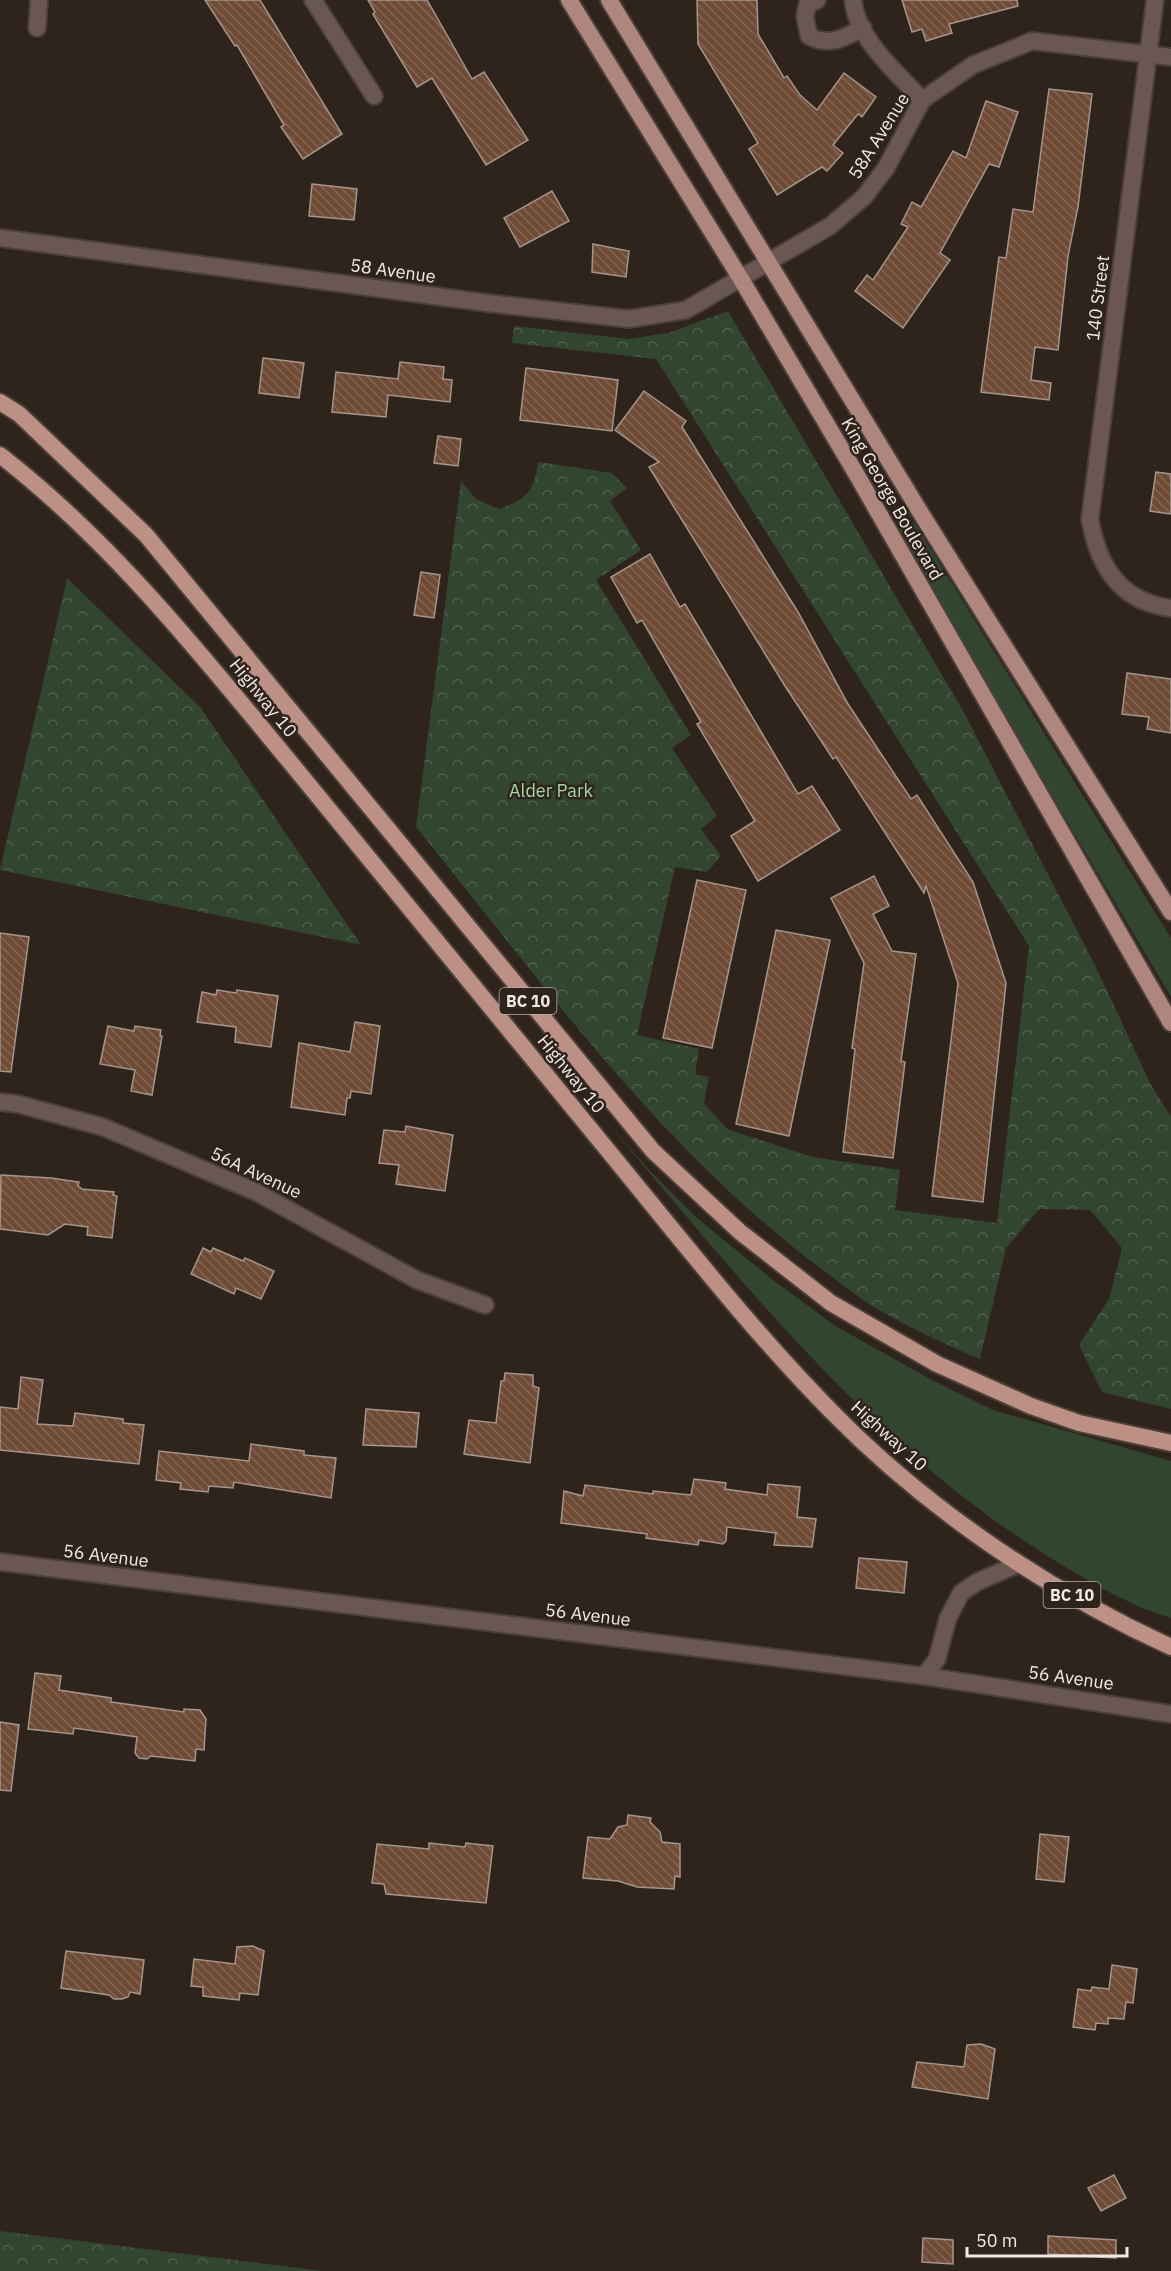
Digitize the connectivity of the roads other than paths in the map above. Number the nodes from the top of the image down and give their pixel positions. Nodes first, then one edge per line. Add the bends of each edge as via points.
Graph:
1 (39, 0) edge
2 (313, 0) edge
3 (569, 0) edge
4 (609, 0) edge
5 (817, 0) edge
6 (853, 0) edge
7 (1155, 0) edge
8 (37, 28) dead end
9 (863, 28) junction
10 (1148, 54) junction
11 (1171, 57) edge
12 (374, 96) dead end
13 (922, 100) junction
14 (0, 238) edge
15 (770, 262) junction
16 (741, 279) junction
17 (0, 402) edge
18 (0, 455) edge
19 (1171, 608) edge
20 (1171, 912) edge
21 (1171, 1023) edge
22 (0, 1102) edge
23 (485, 1305) dead end
24 (1171, 1443) edge
25 (0, 1562) edge
26 (1018, 1564) junction
27 (1171, 1647) edge
28 (924, 1676) junction
29 (1171, 1714) edge

1 - 8 street
2 - 12 street
3 - 16 main road, King George Boulevard
4 - 15 main road, King George Boulevard
5 - 9 street via 807,5 809,36 825,43
6 - 9 street
7 - 10 street, 140 Street
9 - 13 street via 876,49
10 - 11 street, 58A Avenue
10 - 13 street, 58A Avenue via 1032,41 973,65
10 - 19 street, 140 Street via 1090,519 1102,563 1125,592
13 - 15 street, 58A Avenue via 886,168 864,197 830,226
14 - 16 street, 58 Avenue via 629,319 686,310
15 - 16 street, 58 Avenue
15 - 20 main road, King George Boulevard via 922,515
16 - 21 main road, King George Boulevard
17 - 24 highway, Highway 10 / BC 10 via 19,414 146,535 653,1151 740,1232 831,1303 982,1386 1079,1422
18 - 26 highway, Highway 10 / BC 10 via 89,531 182,629 772,1347 832,1412 896,1471
22 - 23 street, 56A Avenue via 103,1127 256,1192 417,1280
25 - 28 street, 56 Avenue
26 - 27 highway, Highway 10 / BC 10 via 1126,1627
26 - 28 street via 961,1593 948,1618 937,1659
28 - 29 street, 56 Avenue

